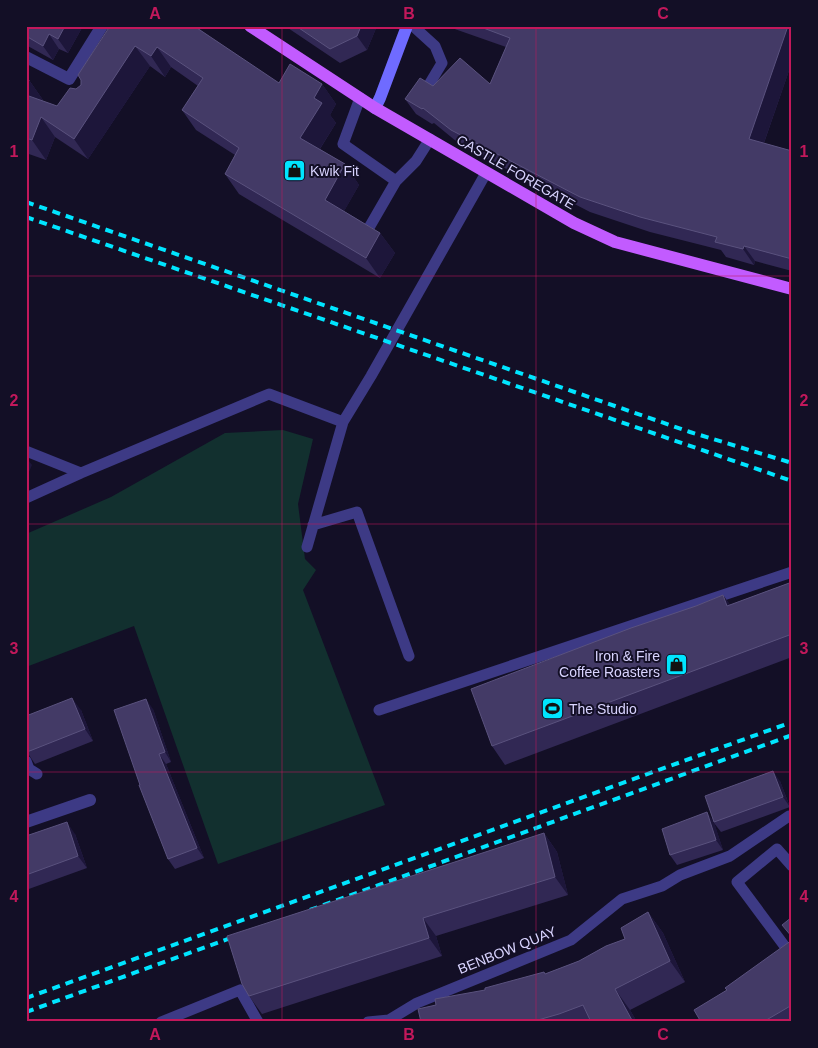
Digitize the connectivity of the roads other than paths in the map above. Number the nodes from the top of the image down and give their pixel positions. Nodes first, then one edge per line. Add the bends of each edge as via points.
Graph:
1 (102, 26) edge
2 (250, 26) edge
3 (407, 26) edge
4 (413, 26) edge
5 (26, 57) edge
6 (430, 84) edge
7 (360, 98) junction
8 (375, 108) junction
9 (430, 139) junction
10 (486, 173) junction
11 (396, 181) junction
12 (370, 226) edge
13 (792, 289) edge
14 (343, 422) junction
15 (26, 451) edge
16 (81, 473) junction
17 (26, 498) edge
18 (313, 525) junction
19 (307, 547) dead end
20 (792, 572) edge
21 (409, 656) dead end
22 (379, 710) dead end
23 (26, 761) edge
24 (37, 774) dead end
25 (90, 800) dead end
26 (789, 816) dead end
27 (26, 822) edge
28 (792, 866) edge
29 (792, 956) edge
30 (389, 1021) edge
31 (161, 1022) edge
32 (258, 1022) edge
33 (368, 1022) edge

1 - 5 street via 73,83
2 - 7 main road, CASTLE FOREGATE
3 - 8 street
4 - 6 lane via 435,46 442,63
7 - 8 main road, CASTLE FOREGATE
7 - 11 lane via 343,144
8 - 9 main road, CASTLE FOREGATE
9 - 10 main road, CASTLE FOREGATE
9 - 11 lane via 416,161
10 - 13 main road, CASTLE FOREGATE via 574,223 615,242
10 - 14 lane
11 - 12 lane
14 - 16 lane via 269,394
14 - 18 lane
15 - 16 lane
16 - 17 lane
18 - 19 lane
18 - 21 lane via 357,512
20 - 22 lane
23 - 24 lane via 29,769
25 - 27 street
26 - 30 lane, BENBOW QUAY via 730,856 680,875 662,886 622,899 571,940 417,1003
28 - 29 lane via 777,849 737,882
30 - 33 lane, BENBOW QUAY
31 - 32 lane via 240,990

